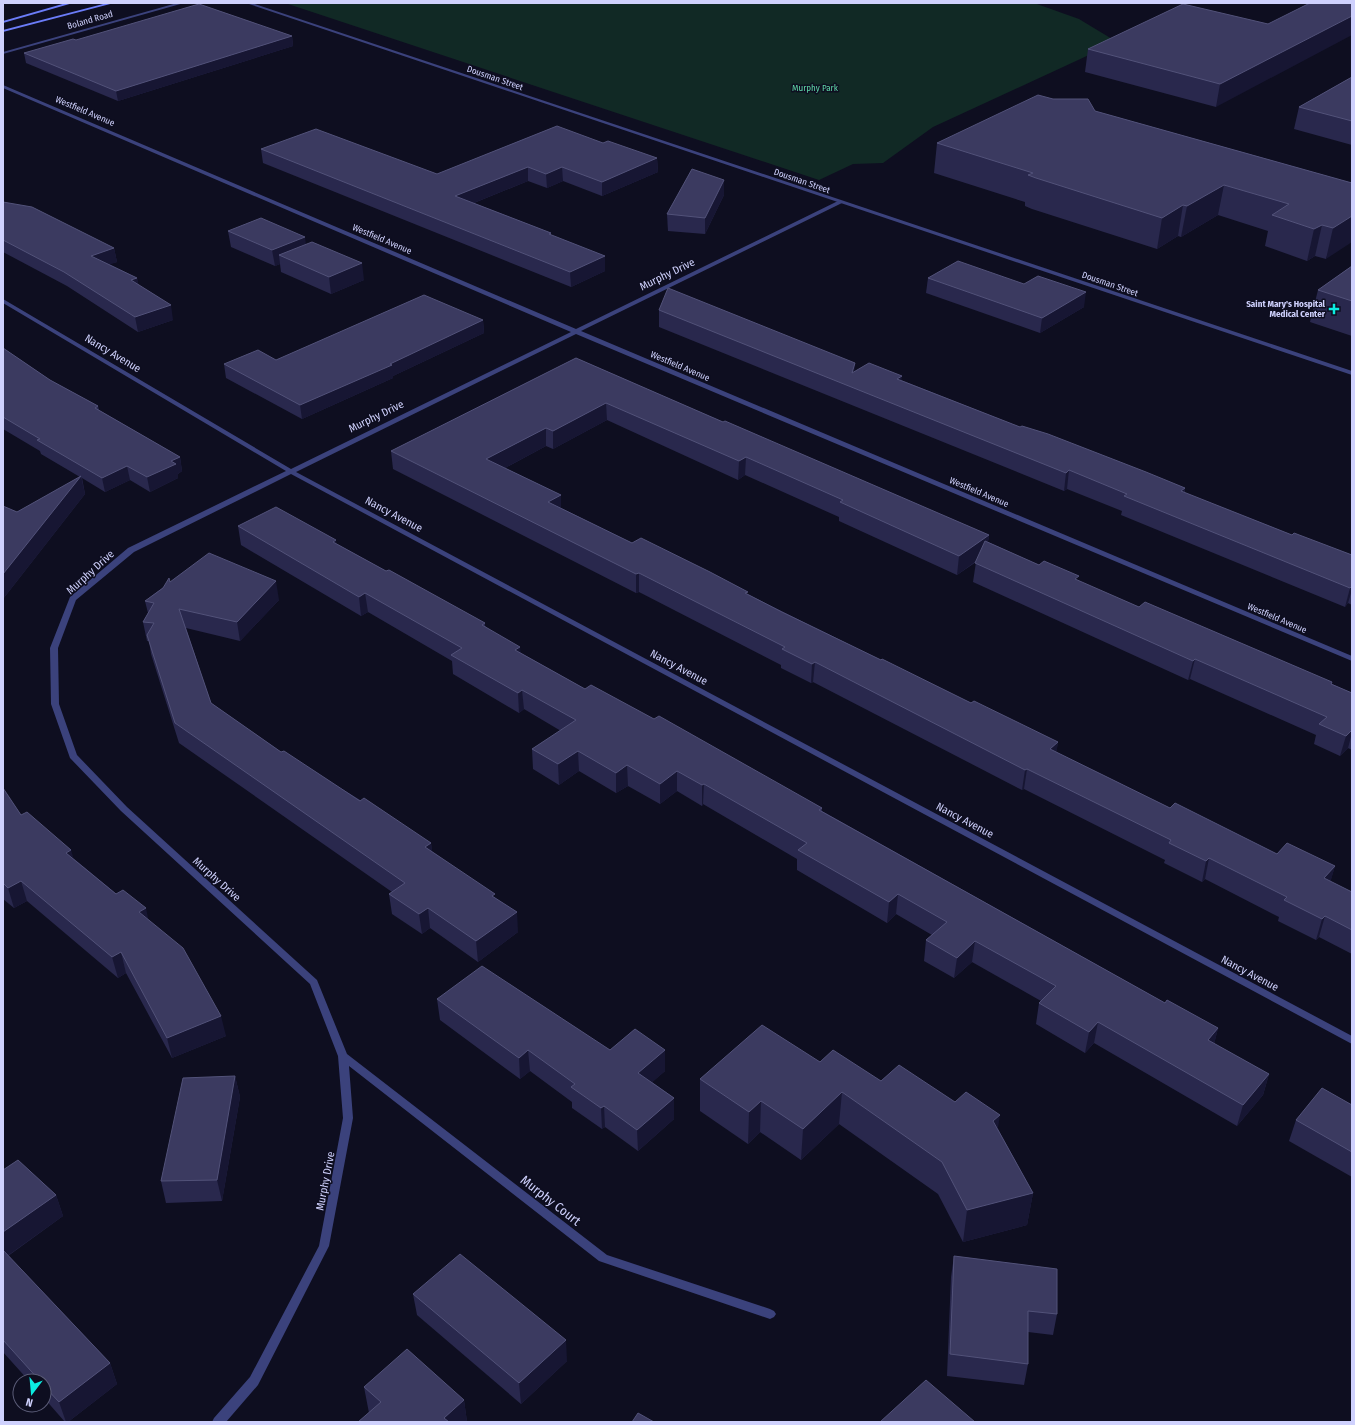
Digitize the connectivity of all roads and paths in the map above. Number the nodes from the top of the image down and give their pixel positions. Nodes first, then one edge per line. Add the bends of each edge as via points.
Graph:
1 (71, 3) edge
2 (112, 3) edge
3 (182, 3) edge
4 (248, 3) edge
5 (3, 22) edge
6 (3, 32) edge
7 (3, 53) edge
8 (3, 86) edge
9 (840, 202) junction
10 (3, 300) edge
11 (575, 331) junction
12 (1352, 373) edge
13 (290, 471) junction
14 (1352, 659) edge
15 (1352, 1040) edge
16 (343, 1056) junction
17 (770, 1314) dead end
18 (218, 1422) edge

1 - 5 main road
2 - 6 main road
3 - 7 street, Boland Road
4 - 9 street, Dousman Street
8 - 11 street, Westfield Avenue
9 - 11 street, Murphy Drive
9 - 12 street, Dousman Street
10 - 13 street, Nancy Avenue
11 - 13 street, Murphy Drive
11 - 14 street, Westfield Avenue
13 - 15 street, Nancy Avenue
13 - 16 street, Murphy Drive via 131,550 73,599 54,648 55,704 73,756 124,809 314,982
16 - 17 street, Murphy Court via 603,1258
16 - 18 street, Murphy Drive via 348,1118 324,1246 254,1380

